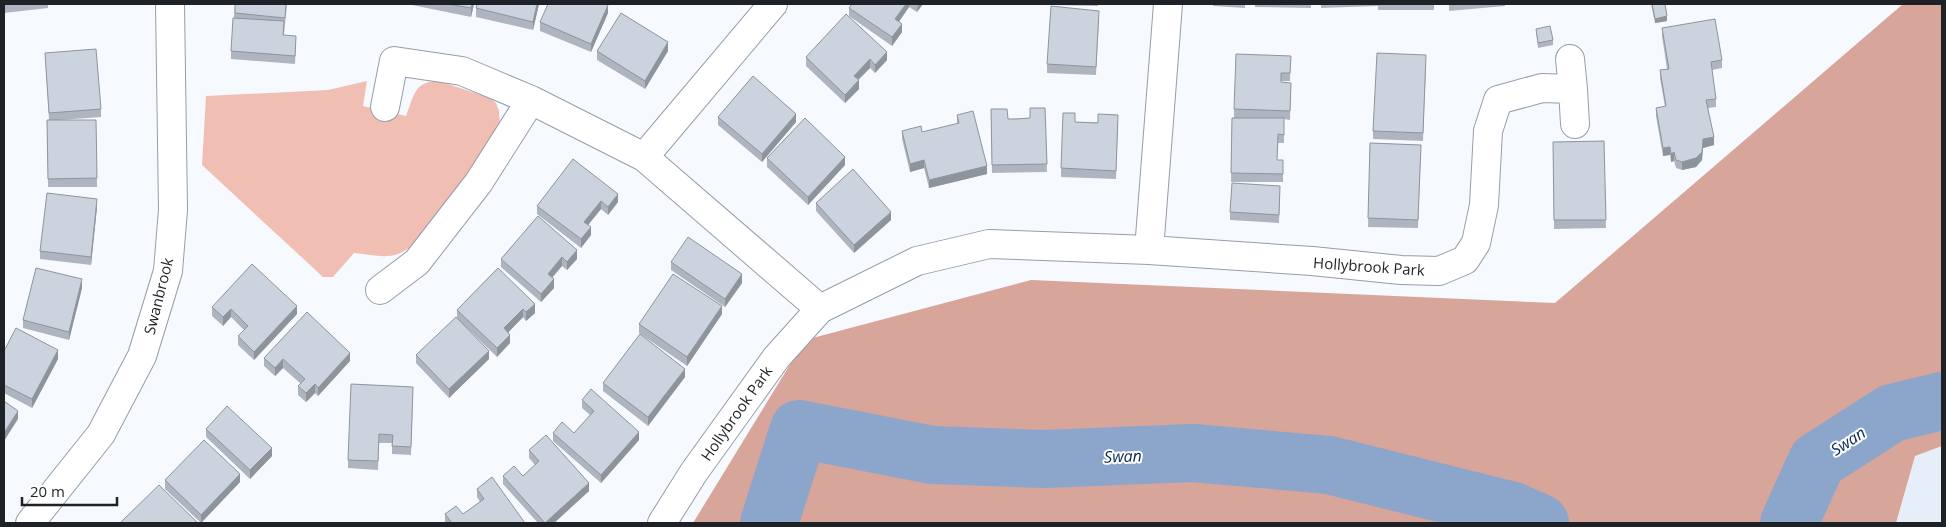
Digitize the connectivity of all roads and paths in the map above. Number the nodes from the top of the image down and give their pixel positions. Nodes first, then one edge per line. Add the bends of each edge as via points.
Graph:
1 (170, 4) edge
2 (773, 4) edge
3 (1168, 4) edge
4 (1570, 59) dead end
5 (1573, 89) junction
6 (531, 100) junction
7 (386, 107) dead end
8 (1576, 124) dead end
9 (644, 156) junction
10 (1149, 250) junction
11 (380, 290) dead end
12 (820, 309) junction
13 (30, 523) edge
14 (662, 523) edge

1 - 13 street, Swanbrook via 173,210 168,271 142,356 101,434
2 - 9 street
3 - 10 street
4 - 5 street
5 - 8 street
5 - 10 street, Hollybrook Park via 1542,88 1498,100 1488,131 1484,205 1476,243 1465,260 1439,271
6 - 7 street via 462,71 394,60
6 - 9 street
6 - 11 street via 479,182 417,262
9 - 12 street
10 - 12 street, Hollybrook Park via 989,244 917,261
12 - 14 street, Hollybrook Park via 776,358 694,472

